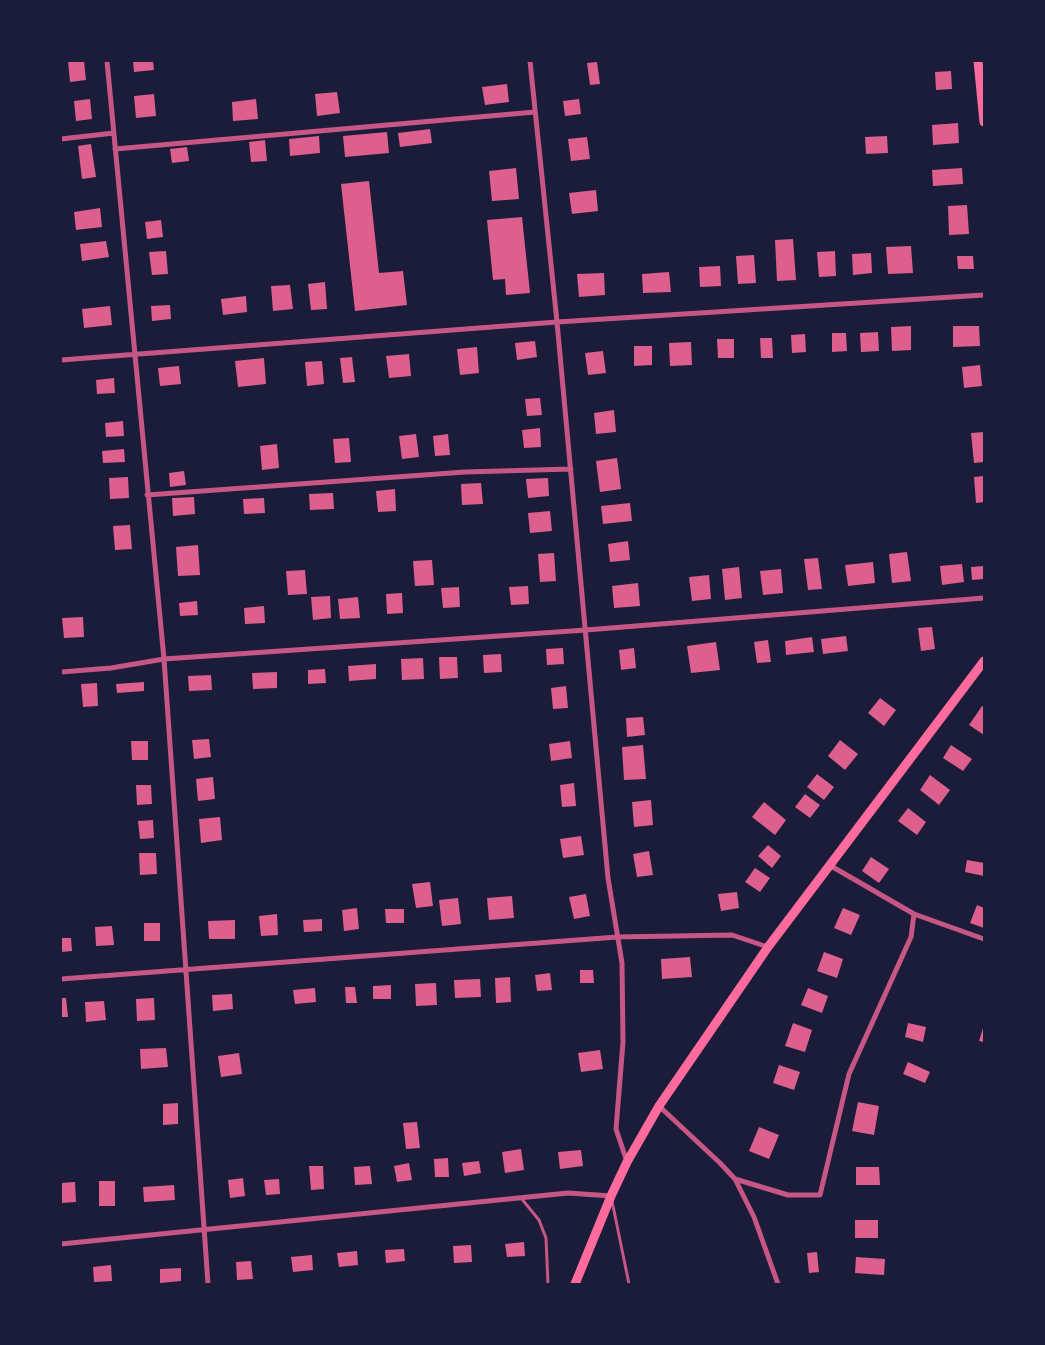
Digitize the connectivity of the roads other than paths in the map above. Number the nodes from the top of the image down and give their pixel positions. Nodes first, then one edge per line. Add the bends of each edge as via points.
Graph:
1 (106, 61) edge
2 (530, 61) edge
3 (978, 61) edge
4 (535, 112) junction
5 (984, 122) edge
6 (114, 133) junction
7 (61, 139) edge
8 (116, 149) junction
9 (984, 295) edge
10 (557, 322) junction
11 (135, 355) junction
12 (61, 360) edge
13 (571, 469) junction
14 (147, 495) junction
15 (984, 598) edge
16 (586, 630) junction
17 (164, 659) junction
18 (984, 661) edge
19 (61, 672) edge
20 (831, 866) junction
21 (914, 914) junction
22 (617, 938) junction
23 (984, 938) edge
24 (768, 947) junction
25 (186, 970) junction
26 (61, 979) edge
27 (659, 1106) junction
28 (627, 1162) junction
29 (735, 1179) junction
30 (610, 1196) junction
31 (520, 1198) junction
32 (204, 1231) junction
33 (61, 1244) edge
34 (208, 1284) edge
35 (548, 1284) edge
36 (575, 1284) edge
37 (629, 1284) edge
38 (778, 1284) edge

1 - 6 street
2 - 4 street
3 - 5 main road
4 - 8 street
4 - 10 street
6 - 7 street
6 - 8 street
8 - 11 street
9 - 10 street
10 - 11 street
10 - 13 street
11 - 12 street
11 - 14 street
13 - 14 street via 465,472
13 - 16 street
14 - 17 street
15 - 16 street
16 - 17 street
16 - 22 street via 608,878
17 - 19 street
17 - 25 street
18 - 20 main road
20 - 21 street
20 - 24 main road
21 - 23 street
21 - 29 street via 911,937 849,1074 820,1195 788,1195
22 - 24 street via 732,935
22 - 25 street
22 - 28 street via 622,962 623,1042 616,1129
24 - 27 main road
25 - 26 street
25 - 32 street
27 - 28 main road
27 - 29 street
28 - 30 main road
29 - 38 street via 754,1217
30 - 31 street via 568,1193
30 - 36 main road
30 - 37 lane
31 - 32 street
31 - 35 lane via 539,1220 546,1238
32 - 33 street
32 - 34 street

